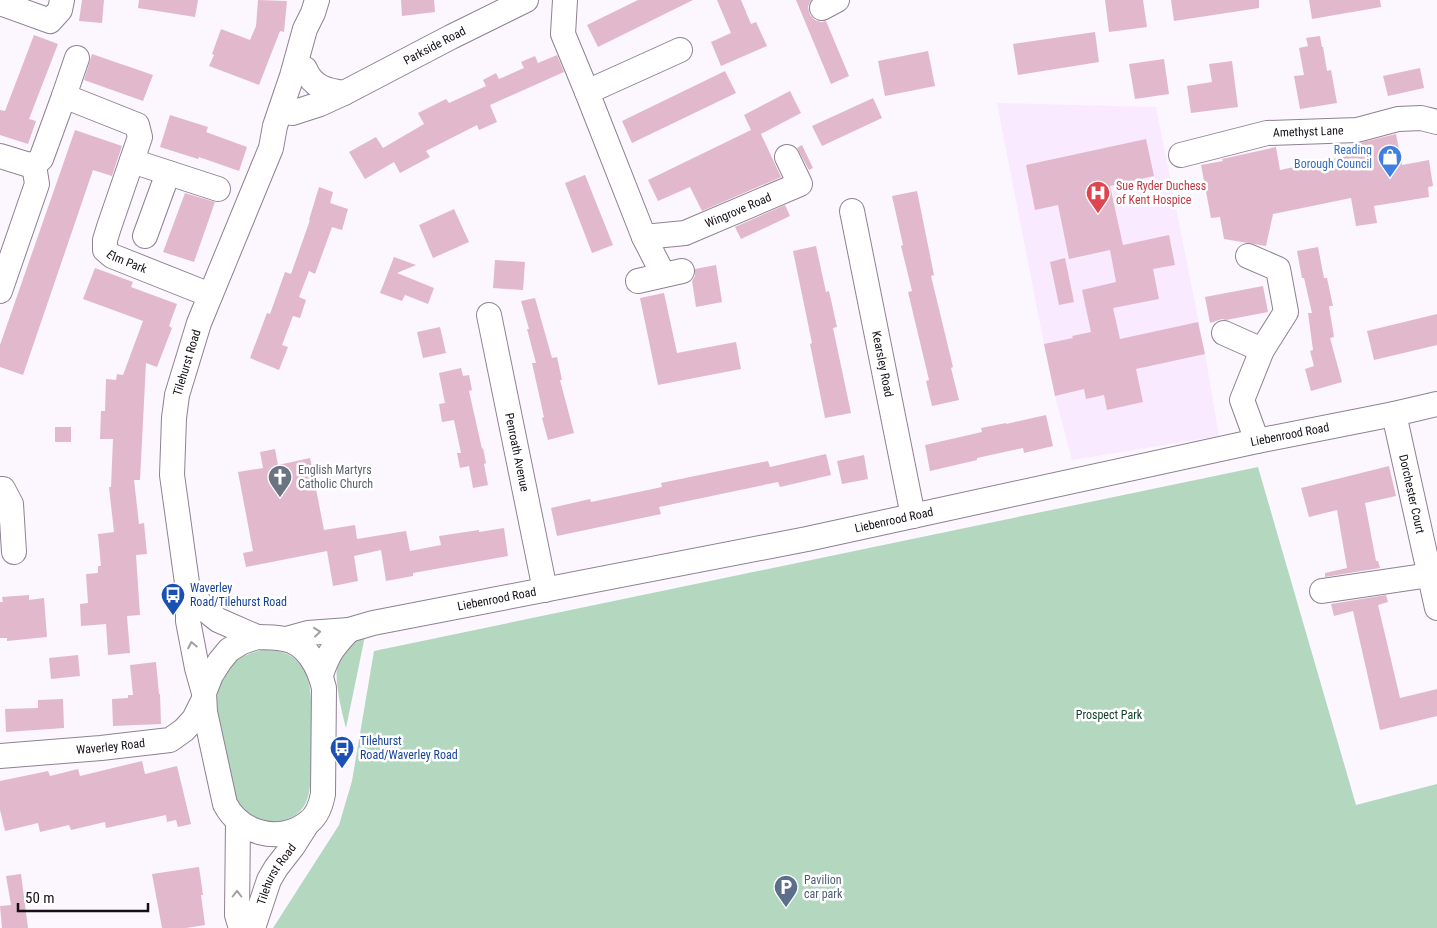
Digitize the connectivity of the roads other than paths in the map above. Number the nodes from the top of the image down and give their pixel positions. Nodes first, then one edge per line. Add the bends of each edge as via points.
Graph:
1 (62, 0) edge
2 (526, 0) edge
3 (565, 0) edge
4 (0, 3) edge
5 (315, 7) edge
6 (680, 50) dead end
7 (77, 58) dead end
8 (305, 69) junction
9 (587, 92) junction
10 (344, 93) junction
11 (64, 96) junction
12 (292, 113) junction
13 (1437, 122) edge
14 (271, 148) junction
15 (1181, 155) dead end
16 (0, 156) edge
17 (787, 156) dead end
18 (132, 161) junction
19 (34, 165) junction
20 (168, 172) junction
21 (218, 189) dead end
22 (852, 211) dead end
23 (145, 236) dead end
24 (644, 237) junction
25 (1248, 256) dead end
26 (638, 281) dead end
27 (0, 291) edge
28 (210, 295) junction
29 (489, 315) dead end
30 (1224, 333) dead end
31 (1262, 350) junction
32 (1437, 404) edge
33 (1394, 414) junction
34 (1257, 441) junction
35 (0, 489) edge
36 (913, 516) junction
37 (14, 552) dead end
38 (1430, 575) junction
39 (188, 590) junction
40 (545, 590) junction
41 (1322, 591) dead end
42 (1437, 608) edge
43 (349, 630) junction
44 (257, 637) junction
45 (286, 639) junction
46 (321, 675) junction
47 (204, 697) junction
48 (0, 756) edge
49 (238, 822) junction
50 (307, 824) junction
51 (241, 928) edge
52 (253, 928) edge

1 - 4 street via 60,10 50,21
2 - 10 street, Parkside Road
3 - 9 street via 562,34
5 - 8 street, Tilehurst Road via 314,33
5 - 14 street, Tilehurst Road via 305,29
6 - 9 street
7 - 11 street
8 - 10 street via 318,86
8 - 12 street, Tilehurst Road
9 - 24 street
10 - 12 street, Parkside Road
11 - 18 street, Elm Park via 137,125 140,136
11 - 19 street via 41,159
12 - 14 street, Tilehurst Road
13 - 15 street, Amethyst Lane via 1421,118 1398,119 1357,130 1267,133
14 - 28 street, Tilehurst Road
16 - 19 street
17 - 24 street, Wingrove Road via 800,184 685,232
18 - 20 street
18 - 28 street, Elm Park via 105,240 105,250 112,256
19 - 27 street via 37,184
20 - 21 street
20 - 23 street
22 - 36 street, Kearsley Road
24 - 26 street via 672,273
25 - 31 street via 1278,269 1286,312
28 - 39 street, Tilehurst Road via 185,366 174,418 172,475
29 - 40 street, Penroath Avenue
30 - 31 street
31 - 34 street via 1242,400
32 - 33 street, Liebenrood Road
33 - 34 street, Liebenrood Road
33 - 38 street, Dorchester Court
34 - 36 street, Liebenrood Road
35 - 37 street via 11,504
36 - 40 street, Liebenrood Road
38 - 41 street
38 - 42 street, Dorchester Court
39 - 44 street via 218,620
47 -> 39 street, Tilehurst Road via 188,621
40 - 43 street, Liebenrood Road
45 -> 43 street, Liebenrood Road via 308,632
43 - 46 street via 331,650
44 - 45 street
44 - 47 street via 229,650 211,675
45 - 46 street via 307,652
46 - 50 street via 325,703 323,794 318,809
47 - 48 street, Waverley Road via 194,719 170,740
47 - 49 street via 225,804
49 - 50 street via 269,834 282,834
51 -> 49 street via 237,915
50 - 52 street, Tilehurst Road via 269,880

